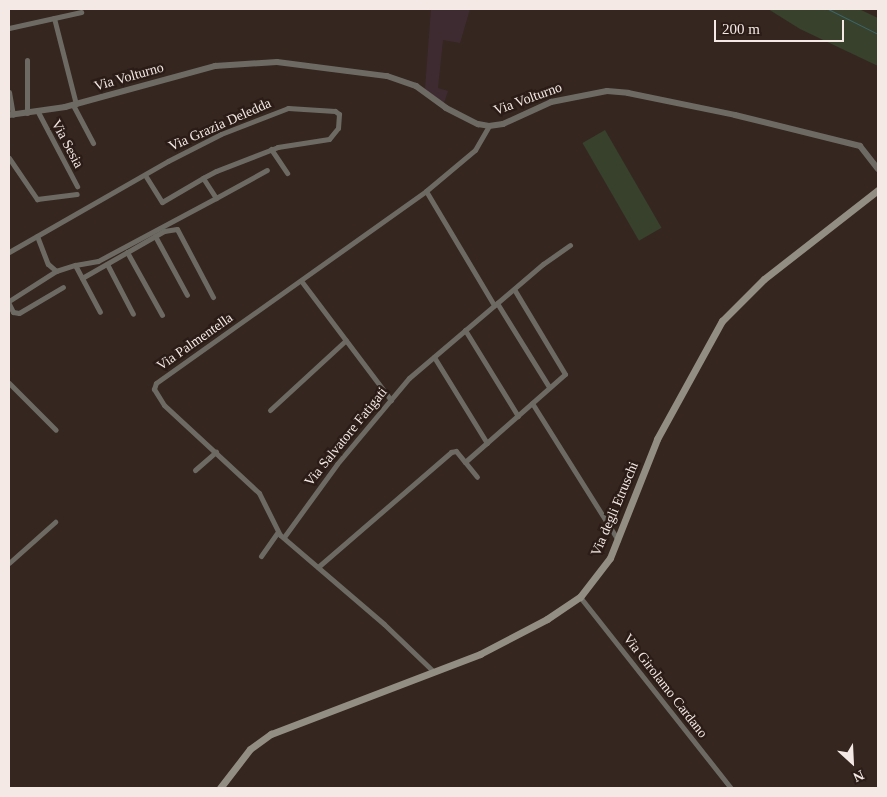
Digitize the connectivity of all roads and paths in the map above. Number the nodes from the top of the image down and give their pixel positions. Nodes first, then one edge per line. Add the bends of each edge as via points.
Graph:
1 (72, 11) edge
2 (81, 12) dead end
3 (54, 18) junction
4 (9, 28) edge
5 (27, 60) dead end
6 (9, 92) edge
7 (75, 105) junction
8 (38, 112) junction
9 (27, 113) junction
10 (11, 115) edge
11 (489, 126) junction
12 (93, 143) dead end
13 (271, 149) junction
14 (9, 158) edge
15 (878, 169) edge
16 (267, 170) dead end
17 (287, 172) dead end
18 (145, 175) junction
19 (203, 178) junction
20 (77, 186) dead end
21 (878, 190) edge
22 (426, 191) junction
23 (77, 194) dead end
24 (216, 198) junction
25 (36, 236) junction
26 (155, 236) junction
27 (570, 245) dead end
28 (9, 252) edge
29 (127, 252) junction
30 (107, 264) junction
31 (75, 265) junction
32 (56, 271) junction
33 (82, 278) junction
34 (302, 282) junction
35 (63, 287) dead end
36 (514, 289) junction
37 (187, 295) dead end
38 (213, 297) dead end
39 (9, 302) edge
40 (496, 304) junction
41 (100, 312) dead end
42 (133, 314) dead end
43 (162, 315) dead end
44 (465, 330) junction
45 (346, 340) junction
46 (434, 357) junction
47 (9, 383) edge
48 (550, 387) junction
49 (391, 400) junction
50 (532, 403) junction
51 (270, 410) dead end
52 (518, 416) junction
53 (56, 430) dead end
54 (487, 443) junction
55 (216, 452) junction
56 (465, 462) junction
57 (195, 470) dead end
58 (477, 477) dead end
59 (55, 522) dead end
60 (278, 532) junction
61 (284, 538) junction
62 (618, 540) junction
63 (261, 556) dead end
64 (9, 563) edge
65 (318, 567) junction
66 (580, 597) junction
67 (434, 672) junction
68 (220, 788) edge
69 (731, 788) edge

1 - 2 street
1 - 3 street
3 - 4 street
3 - 7 street
5 - 9 street
6 - 10 street
7 - 8 street, Via Volturno
7 - 11 street, Via Volturno via 216,66 277,62 387,76 416,86 446,108
7 - 12 street
8 - 9 street, Via Volturno
8 - 20 street, Via Sesia
9 - 10 street, Via Volturno
11 - 15 street, Via Volturno via 503,124 551,102 593,93 628,93 860,146
11 - 22 street, Via Palmentella via 475,150
13 - 17 street
13 - 18 street, Via Grazia Deledda via 329,139 338,128 339,114 335,111 288,108 221,134
13 - 19 street, Via Grazia Deledda
14 - 23 street via 37,199
16 - 24 street
18 - 19 street, Via Grazia Deledda via 162,202
18 - 25 street, Via Grazia Deledda
19 - 24 street
21 - 62 main road, Via degli Etruschi via 764,278 722,321 658,439
22 - 34 street, Via Palmentella
22 - 40 street
24 - 31 street via 98,261
25 - 28 street, Via Grazia Deledda
25 - 32 street via 48,264
26 - 29 street
26 - 37 street
26 - 38 street via 177,228
27 - 36 street, Via Salvatore Fatigati
29 - 30 street
29 - 43 street
30 - 33 street
30 - 42 street
31 - 32 street
31 - 33 street
32 - 39 street
33 - 41 street
34 - 45 street
34 - 55 street, Via Palmentella via 154,386 154,392 164,405
35 - 39 street via 19,313 13,312
36 - 40 street, Via Salvatore Fatigati
36 - 48 street via 564,372
40 - 44 street, Via Salvatore Fatigati
40 - 48 street
44 - 46 street, Via Salvatore Fatigati
44 - 52 street
45 - 49 street
45 - 51 street
46 - 49 street, Via Salvatore Fatigati
46 - 54 street
47 - 53 street
48 - 50 street
49 - 61 street, Via Salvatore Fatigati via 337,464
50 - 52 street
50 - 62 street
52 - 54 street
54 - 56 street
55 - 57 street
55 - 60 street, Via Palmentella via 259,493
56 - 58 street
56 - 65 street via 456,451 451,452
59 - 64 street
60 - 61 street, Via Palmentella
60 - 63 street
61 - 65 street, Via Palmentella
62 - 66 main road, Via degli Etruschi via 610,558
65 - 67 street, Via Palmentella
66 - 67 main road, Via degli Etruschi via 501,644
66 - 69 street, Via Girolamo Cardano
67 - 68 main road, Via degli Etruschi via 272,734 244,755

